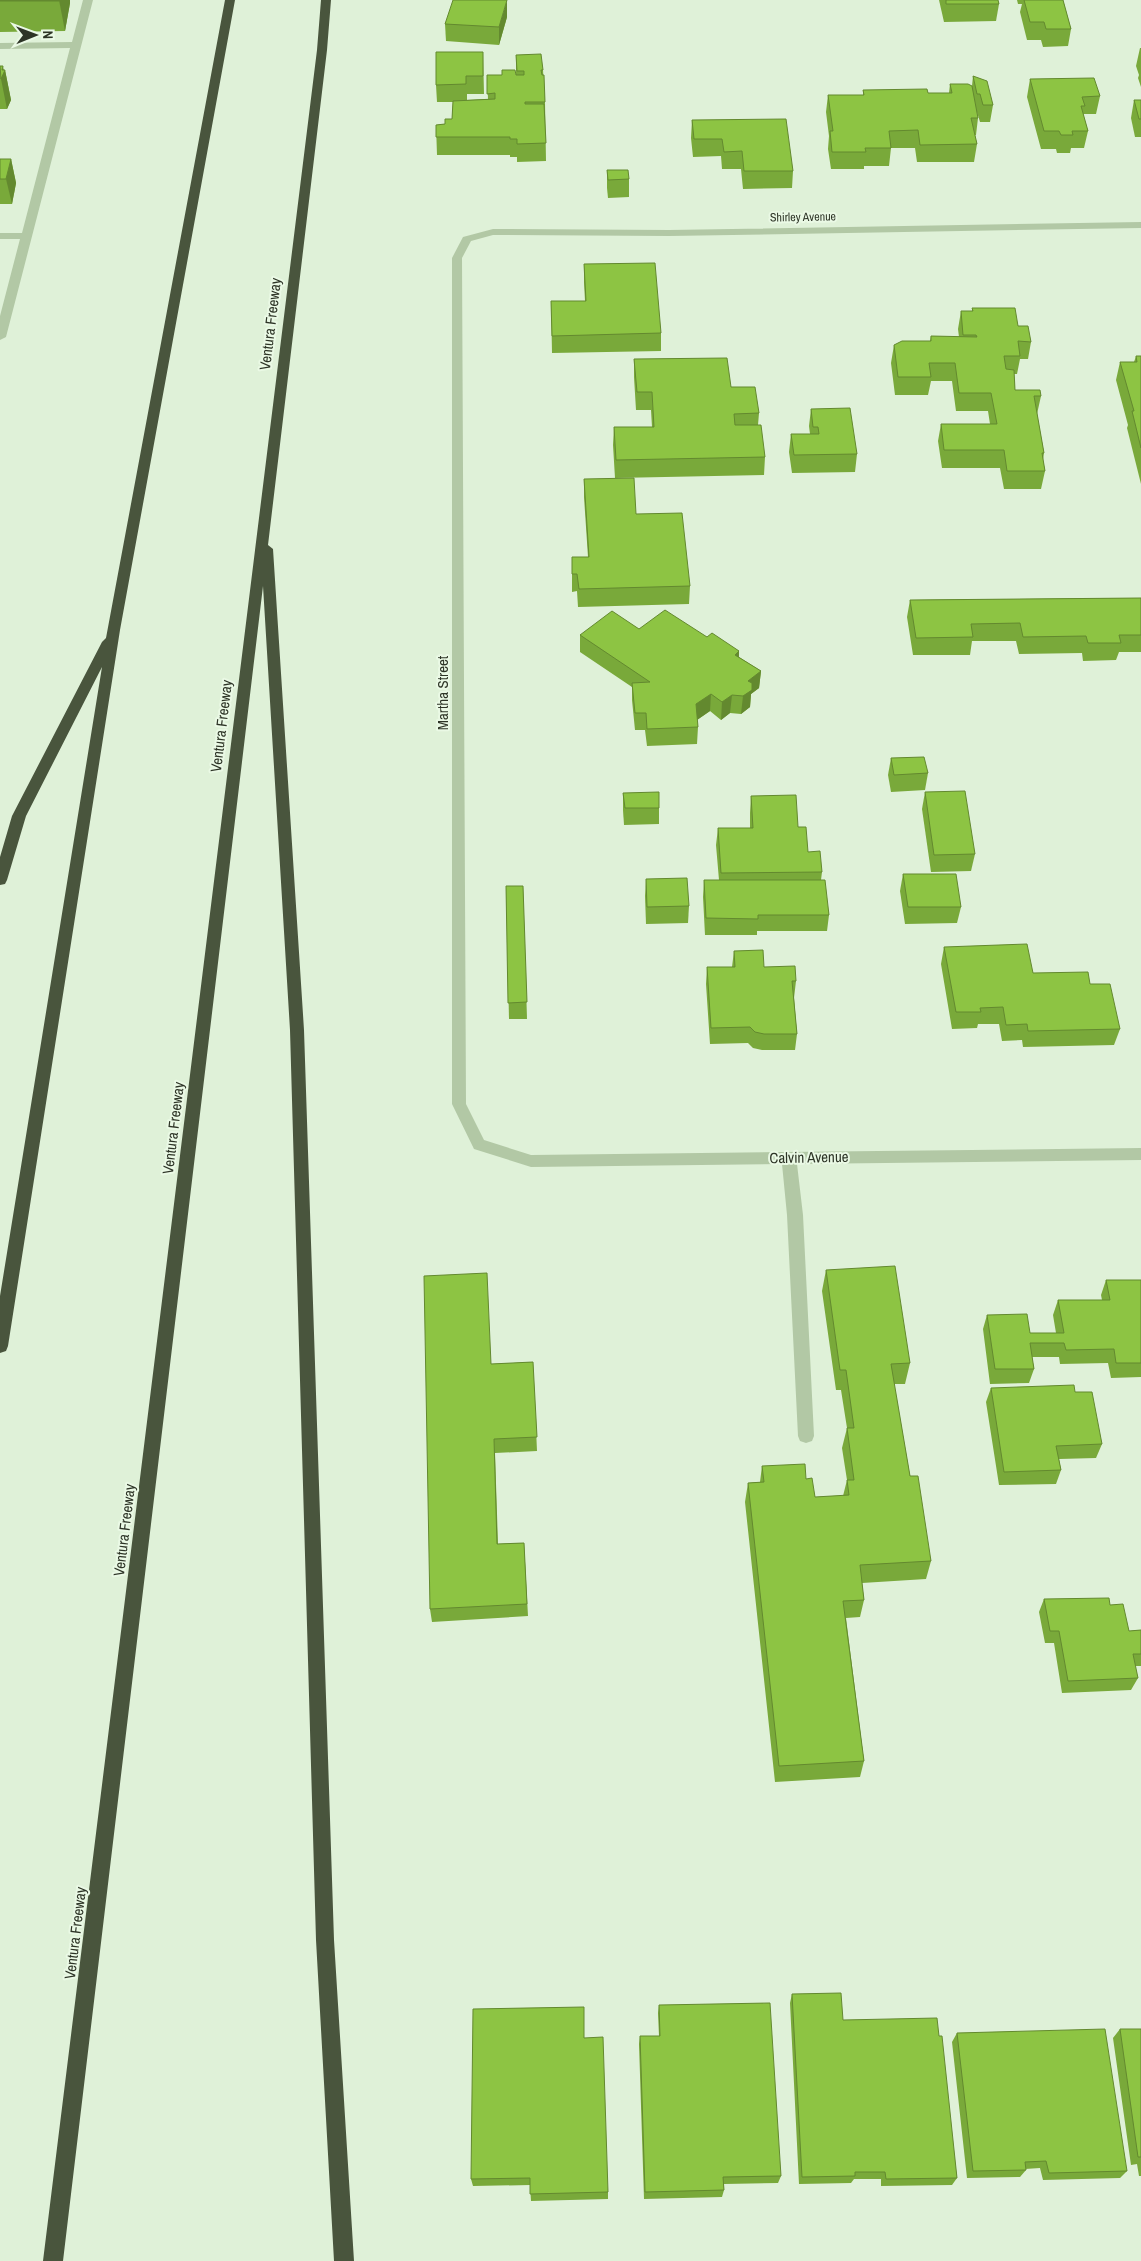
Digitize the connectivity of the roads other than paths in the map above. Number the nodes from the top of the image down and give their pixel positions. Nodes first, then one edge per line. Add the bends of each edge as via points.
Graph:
1 (88, 0) edge
2 (230, 0) edge
3 (326, 0) edge
4 (76, 45) junction
5 (0, 46) edge
6 (1141, 225) edge
7 (0, 236) edge
8 (26, 236) junction
9 (467, 238) joint
10 (0, 337) edge
11 (265, 511) junction
12 (114, 630) junction
13 (0, 880) edge
14 (479, 1145) joint
15 (1141, 1154) edge
16 (789, 1158) junction
17 (0, 1346) edge
18 (806, 1436) dead end
19 (53, 2261) edge
20 (344, 2261) edge

1 - 4 street
2 - 12 highway
3 - 11 highway, Ventura Freeway
4 - 5 street
4 - 8 street
6 - 9 street, Shirley Avenue via 669,233 493,232
7 - 8 street
8 - 10 street
9 - 14 street, Martha Street via 457,258 460,1104
11 - 19 highway, Ventura Freeway
11 - 20 highway via 297,1030 325,1940
12 - 13 highway via 19,816
12 - 17 highway
14 - 16 street, Calvin Avenue via 531,1161
15 - 16 street, Calvin Avenue
16 - 18 street via 795,1214

